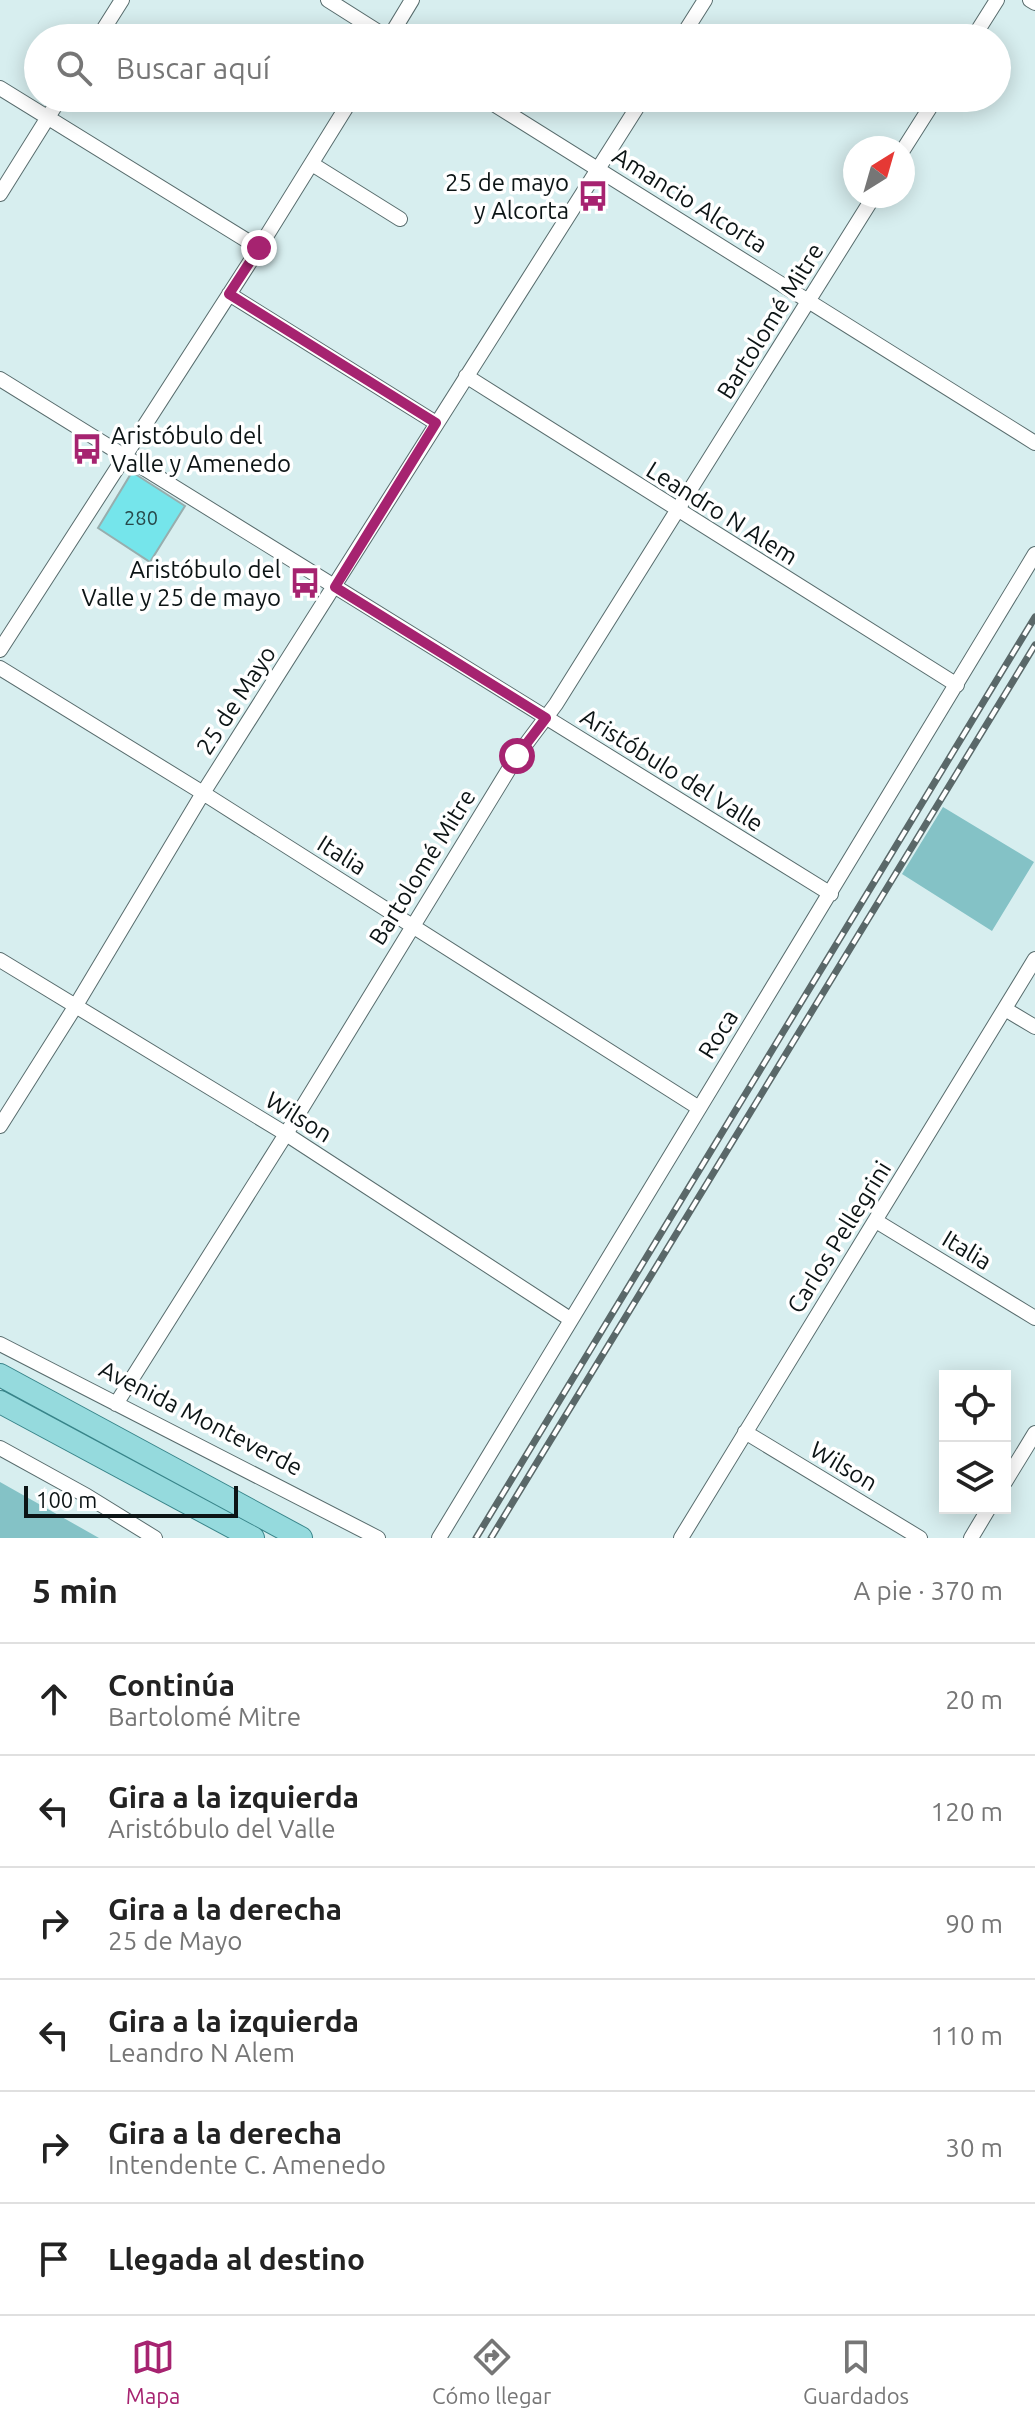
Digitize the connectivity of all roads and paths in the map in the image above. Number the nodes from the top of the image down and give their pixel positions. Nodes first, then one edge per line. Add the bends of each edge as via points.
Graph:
1 (122, 0) edge
2 (328, 0) edge
3 (412, 0) edge
4 (705, 0) edge
5 (997, 0) edge
6 (107, 24) edge
7 (366, 24) edge
8 (397, 24) edge
9 (690, 24) edge
10 (982, 24) edge
11 (0, 88) edge
12 (24, 103) edge
13 (38, 112) edge
14 (52, 112) edge
15 (344, 112) edge
16 (506, 112) edge
17 (634, 112) edge
18 (927, 112) edge
19 (48, 118) junction
20 (912, 136) edge
21 (312, 164) junction
22 (598, 169) junction
23 (0, 194) edge
24 (866, 208) edge
25 (400, 219) dead end
26 (259, 248) junction
27 (229, 294) junction
28 (809, 300) junction
29 (466, 376) junction
30 (0, 379) edge
31 (436, 423) junction
32 (1035, 443) edge
33 (125, 456) junction
34 (676, 511) junction
35 (1035, 554) edge
36 (335, 587) junction
37 (0, 650) edge
38 (0, 668) edge
39 (957, 685) junction
40 (546, 718) junction
41 (203, 793) junction
42 (831, 894) junction
43 (411, 926) junction
44 (1035, 959) edge
45 (0, 960) edge
46 (75, 1007) junction
47 (1005, 1009) junction
48 (1035, 1027) edge
49 (699, 1108) junction
50 (0, 1126) edge
51 (286, 1134) junction
52 (876, 1221) junction
53 (1035, 1318) edge
54 (570, 1319) junction
55 (0, 1344) edge
56 (0, 1375) edge
57 (0, 1402) edge
58 (116, 1404) junction
59 (745, 1432) junction
60 (1035, 1433) edge
61 (0, 1448) edge
62 (1011, 1472) edge
63 (985, 1514) edge
64 (155, 1538) edge
65 (253, 1538) edge
66 (301, 1538) edge
67 (378, 1538) edge
68 (439, 1538) edge
69 (681, 1538) edge
70 (920, 1538) edge
71 (971, 1538) edge

1 - 6 street
2 - 7 street
3 - 8 street
4 - 9 street
5 - 10 street
11 - 12 street
13 - 19 street
14 - 19 street
15 - 21 street
16 - 22 street, Amancio Alcorta
17 - 22 street, 25 de Mayo
18 - 20 street
19 - 23 street
19 - 26 street
21 - 25 street
21 - 26 street
22 - 28 street, Amancio Alcorta
22 - 29 street, 25 de Mayo
24 - 28 street, Bartolomé Mitre
26 - 27 street
27 - 31 street
27 - 33 street
28 - 32 street, Amancio Alcorta
28 - 34 street, Bartolomé Mitre
29 - 31 street, 25 de Mayo
29 - 34 street, Leandro N Alem
30 - 33 street, Aristóbulo del Valle
31 - 36 street, 25 de Mayo
33 - 36 street, Aristóbulo del Valle
33 - 37 street
34 - 39 street, Leandro N Alem
34 - 40 street, Bartolomé Mitre
35 - 39 street, Roca
36 - 40 street, Aristóbulo del Valle
36 - 41 street, 25 de Mayo
38 - 41 street, Italia
39 - 42 street, Roca
40 - 42 street, Aristóbulo del Valle
40 - 43 street, Bartolomé Mitre
41 - 43 street, Italia
41 - 46 street, 25 de Mayo
42 - 49 street, Roca
43 - 49 street, Italia
43 - 51 street, Bartolomé Mitre
44 - 47 street, Carlos Pellegrini
45 - 46 street, Wilson
46 - 50 street, 25 de Mayo
46 - 51 street, Wilson
47 - 48 street
47 - 52 street, Carlos Pellegrini
49 - 54 street, Roca
51 - 54 street, Wilson
51 - 58 street, Bartolomé Mitre
52 - 53 street, Italia
52 - 59 street, Carlos Pellegrini
54 - 68 street, Roca
55 - 58 street, Avenida Monteverde
56 - 66 main road
57 - 65 main road
58 - 67 street, Avenida Monteverde
59 - 69 street, Carlos Pellegrini
59 - 70 street, Wilson
60 - 62 street
61 - 64 street
63 - 71 street

